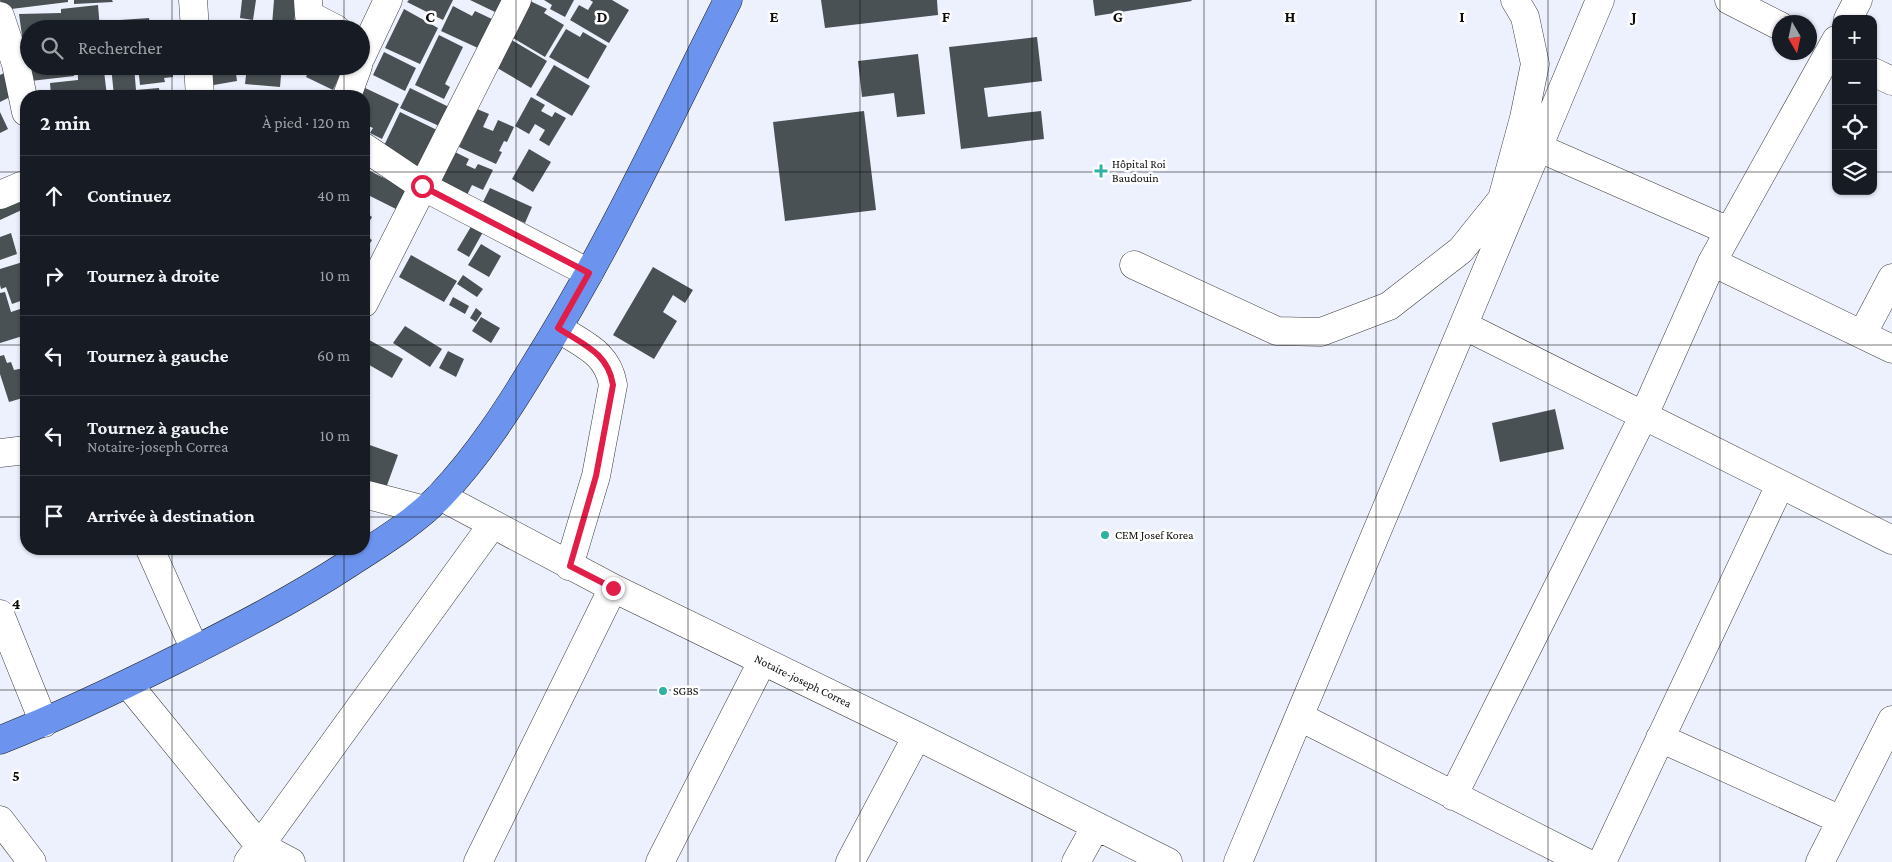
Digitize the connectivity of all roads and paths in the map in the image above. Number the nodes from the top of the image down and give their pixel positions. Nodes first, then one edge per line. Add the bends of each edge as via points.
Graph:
1 (193, 0) edge
2 (308, 0) edge
3 (388, 0) edge
4 (517, 0) edge
5 (728, 0) edge
6 (1515, 0) edge
7 (1600, 0) edge
8 (1729, 0) edge
9 (1858, 0) edge
10 (1850, 15) edge
11 (0, 16) edge
12 (194, 20) edge
13 (317, 20) edge
14 (1772, 22) edge
15 (370, 35) edge
16 (1828, 47) edge
17 (1877, 74) edge
18 (199, 75) edge
19 (354, 75) edge
20 (1892, 80) edge
21 (21, 90) edge
22 (200, 90) edge
23 (349, 90) edge
24 (1539, 148) junction
25 (370, 151) edge
26 (422, 186) junction
27 (20, 187) edge
28 (0, 195) edge
29 (1729, 231) junction
30 (1712, 262) junction
31 (1134, 264) dead end
32 (589, 273) junction
33 (1892, 278) edge
34 (370, 291) edge
35 (1465, 326) junction
36 (558, 328) junction
37 (1863, 333) junction
38 (1892, 349) edge
39 (1644, 415) junction
40 (20, 451) edge
41 (0, 453) edge
42 (1780, 485) junction
43 (370, 495) edge
44 (433, 503) junction
45 (492, 525) junction
46 (1892, 540) edge
47 (370, 547) edge
48 (153, 555) edge
49 (358, 555) edge
50 (570, 566) junction
51 (613, 588) junction
52 (0, 614) edge
53 (195, 650) junction
54 (762, 662) junction
55 (128, 684) junction
56 (1300, 716) junction
57 (1892, 720) edge
58 (44, 723) junction
59 (917, 736) junction
60 (1660, 738) junction
61 (0, 740) edge
62 (1453, 796) junction
63 (0, 820) edge
64 (1841, 820) junction
65 (1096, 826) junction
66 (254, 853) edge
67 (32, 862) edge
68 (291, 862) edge
69 (478, 862) edge
70 (660, 862) edge
71 (850, 862) edge
72 (1076, 862) edge
73 (1168, 862) edge
74 (1238, 862) edge
75 (1585, 862) edge
76 (1602, 862) edge
77 (1820, 862) edge

1 - 12 street
2 - 13 street via 309,16
3 - 15 street
4 - 26 street
5 - 32 main road
6 - 31 street via 1525,17 1535,64 1502,199 1461,250 1389,306 1321,332 1277,331
7 - 24 street
8 - 14 street
9 - 10 street
11 - 21 street
16 - 29 street
17 - 20 street
18 - 22 street
19 - 23 street
24 - 29 street
24 - 35 street
25 - 26 street
26 - 32 street
26 - 34 street
27 - 28 street
29 - 30 street
30 - 37 street
30 - 39 street
32 - 36 main road
33 - 37 street
35 - 39 street
35 - 56 street
36 - 44 main road via 494,431
36 - 50 street via 602,357 610,370 613,385 596,476
37 - 38 street
39 - 42 street
39 - 62 street
40 - 41 street
42 - 46 street
42 - 60 street
43 - 44 street, Notaire-joseph Correa
44 - 45 street, Notaire-joseph Correa
44 - 47 main road
45 - 50 street, Notaire-joseph Correa
45 - 66 street
48 - 53 street
49 - 53 main road via 309,589
50 - 51 street, Notaire-joseph Correa
51 - 54 street, Notaire-joseph Correa
51 - 69 street
52 - 58 street
53 - 55 main road
54 - 59 street, Notaire-joseph Correa
54 - 70 street
55 - 58 main road
55 - 66 street
56 - 62 street
56 - 74 street
57 - 64 street
58 - 61 main road
59 - 65 street, Notaire-joseph Correa
59 - 71 street
60 - 64 street
60 - 76 street
62 - 75 street
63 - 67 street
64 - 77 street
65 - 72 street
65 - 73 street, Notaire-joseph Correa
66 - 68 street

